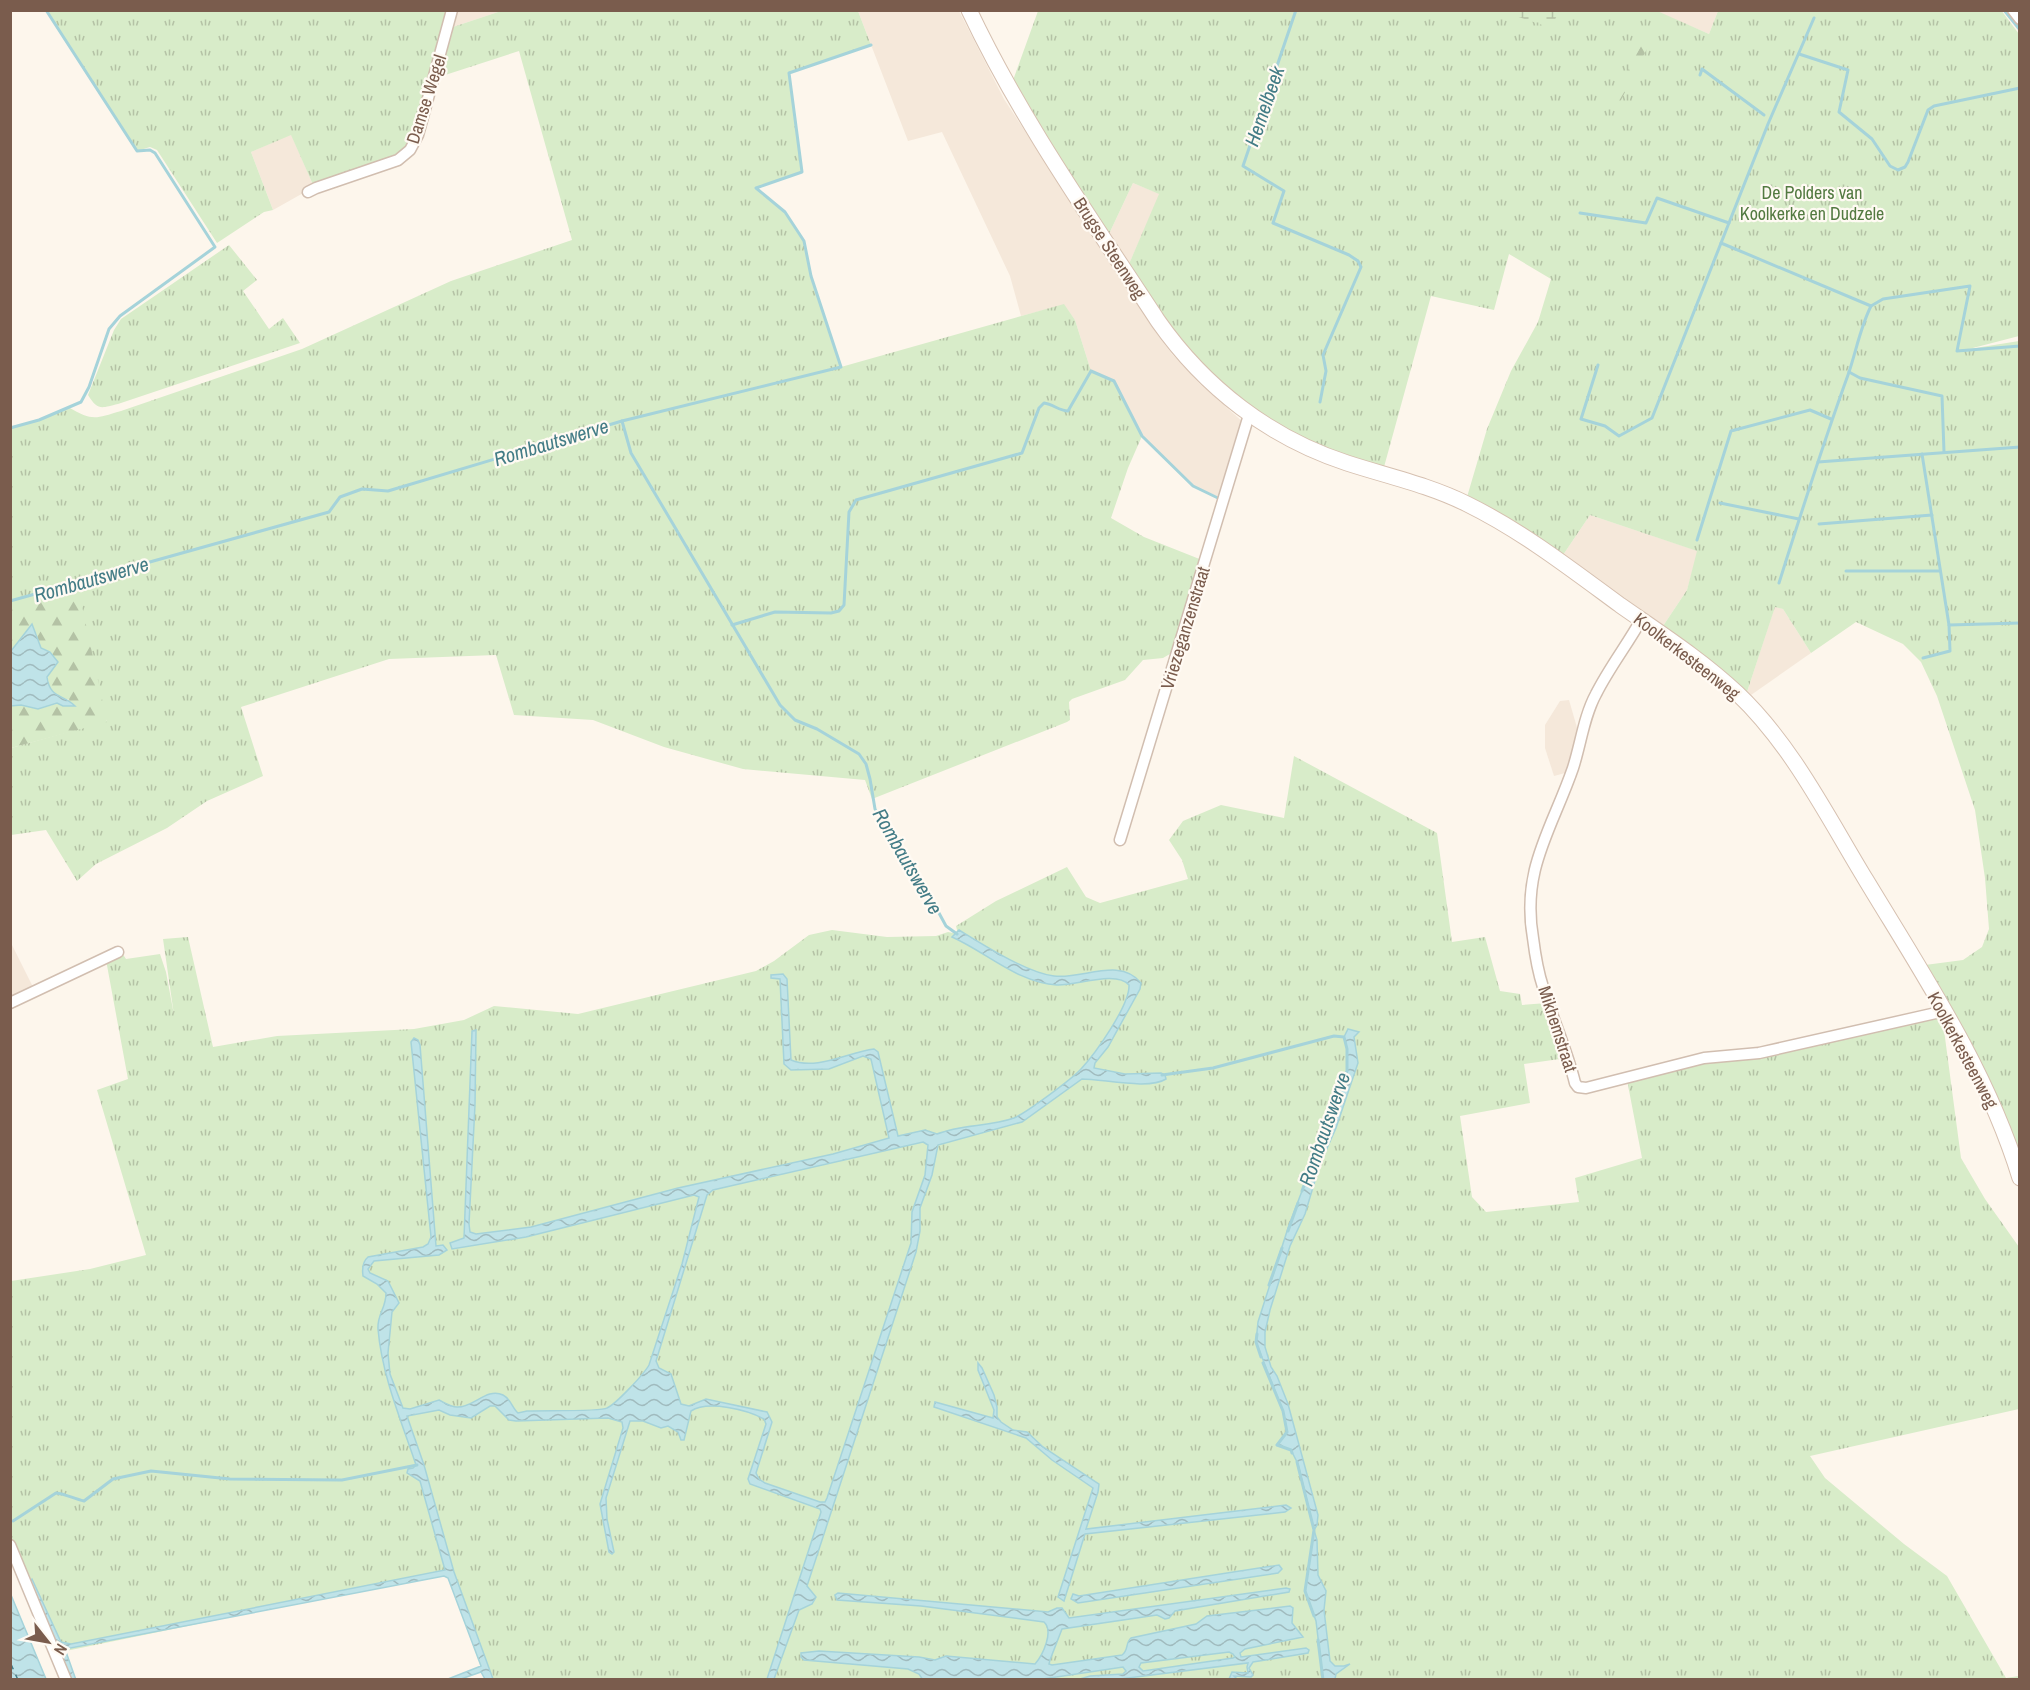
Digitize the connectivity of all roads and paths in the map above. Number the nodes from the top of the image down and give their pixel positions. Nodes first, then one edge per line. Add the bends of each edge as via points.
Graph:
1 (452, 10) edge
2 (969, 10) edge
3 (2013, 10) edge
4 (2019, 19) edge
5 (308, 192) dead end
6 (1249, 415) junction
7 (1299, 444) joint
8 (1641, 620) junction
9 (1120, 840) dead end
10 (118, 952) dead end
11 (10, 1003) edge
12 (1945, 1011) junction
13 (2019, 1178) edge
14 (10, 1545) edge
15 (66, 1680) edge

1 - 5 street, Damse Wegel via 418,135 410,150 398,160
2 - 6 main road, Brugse Steenweg via 1041,143 1158,321 1205,377
3 - 4 street
6 - 7 main road, Brugse Steenweg
6 - 9 street, Vriezeganzenstraat
7 - 8 main road, Koolkerkesteenweg via 1466,503 1510,527
8 - 12 main road, Koolkerkesteenweg via 1738,694 1789,754
8 - 12 street, Mikhemstraat via 1588,712 1571,771 1536,858 1533,879 1532,937 1543,987 1578,1087 1704,1058 1759,1053
10 - 11 street
12 - 13 main road, Koolkerkesteenweg via 1988,1092
14 - 15 street

